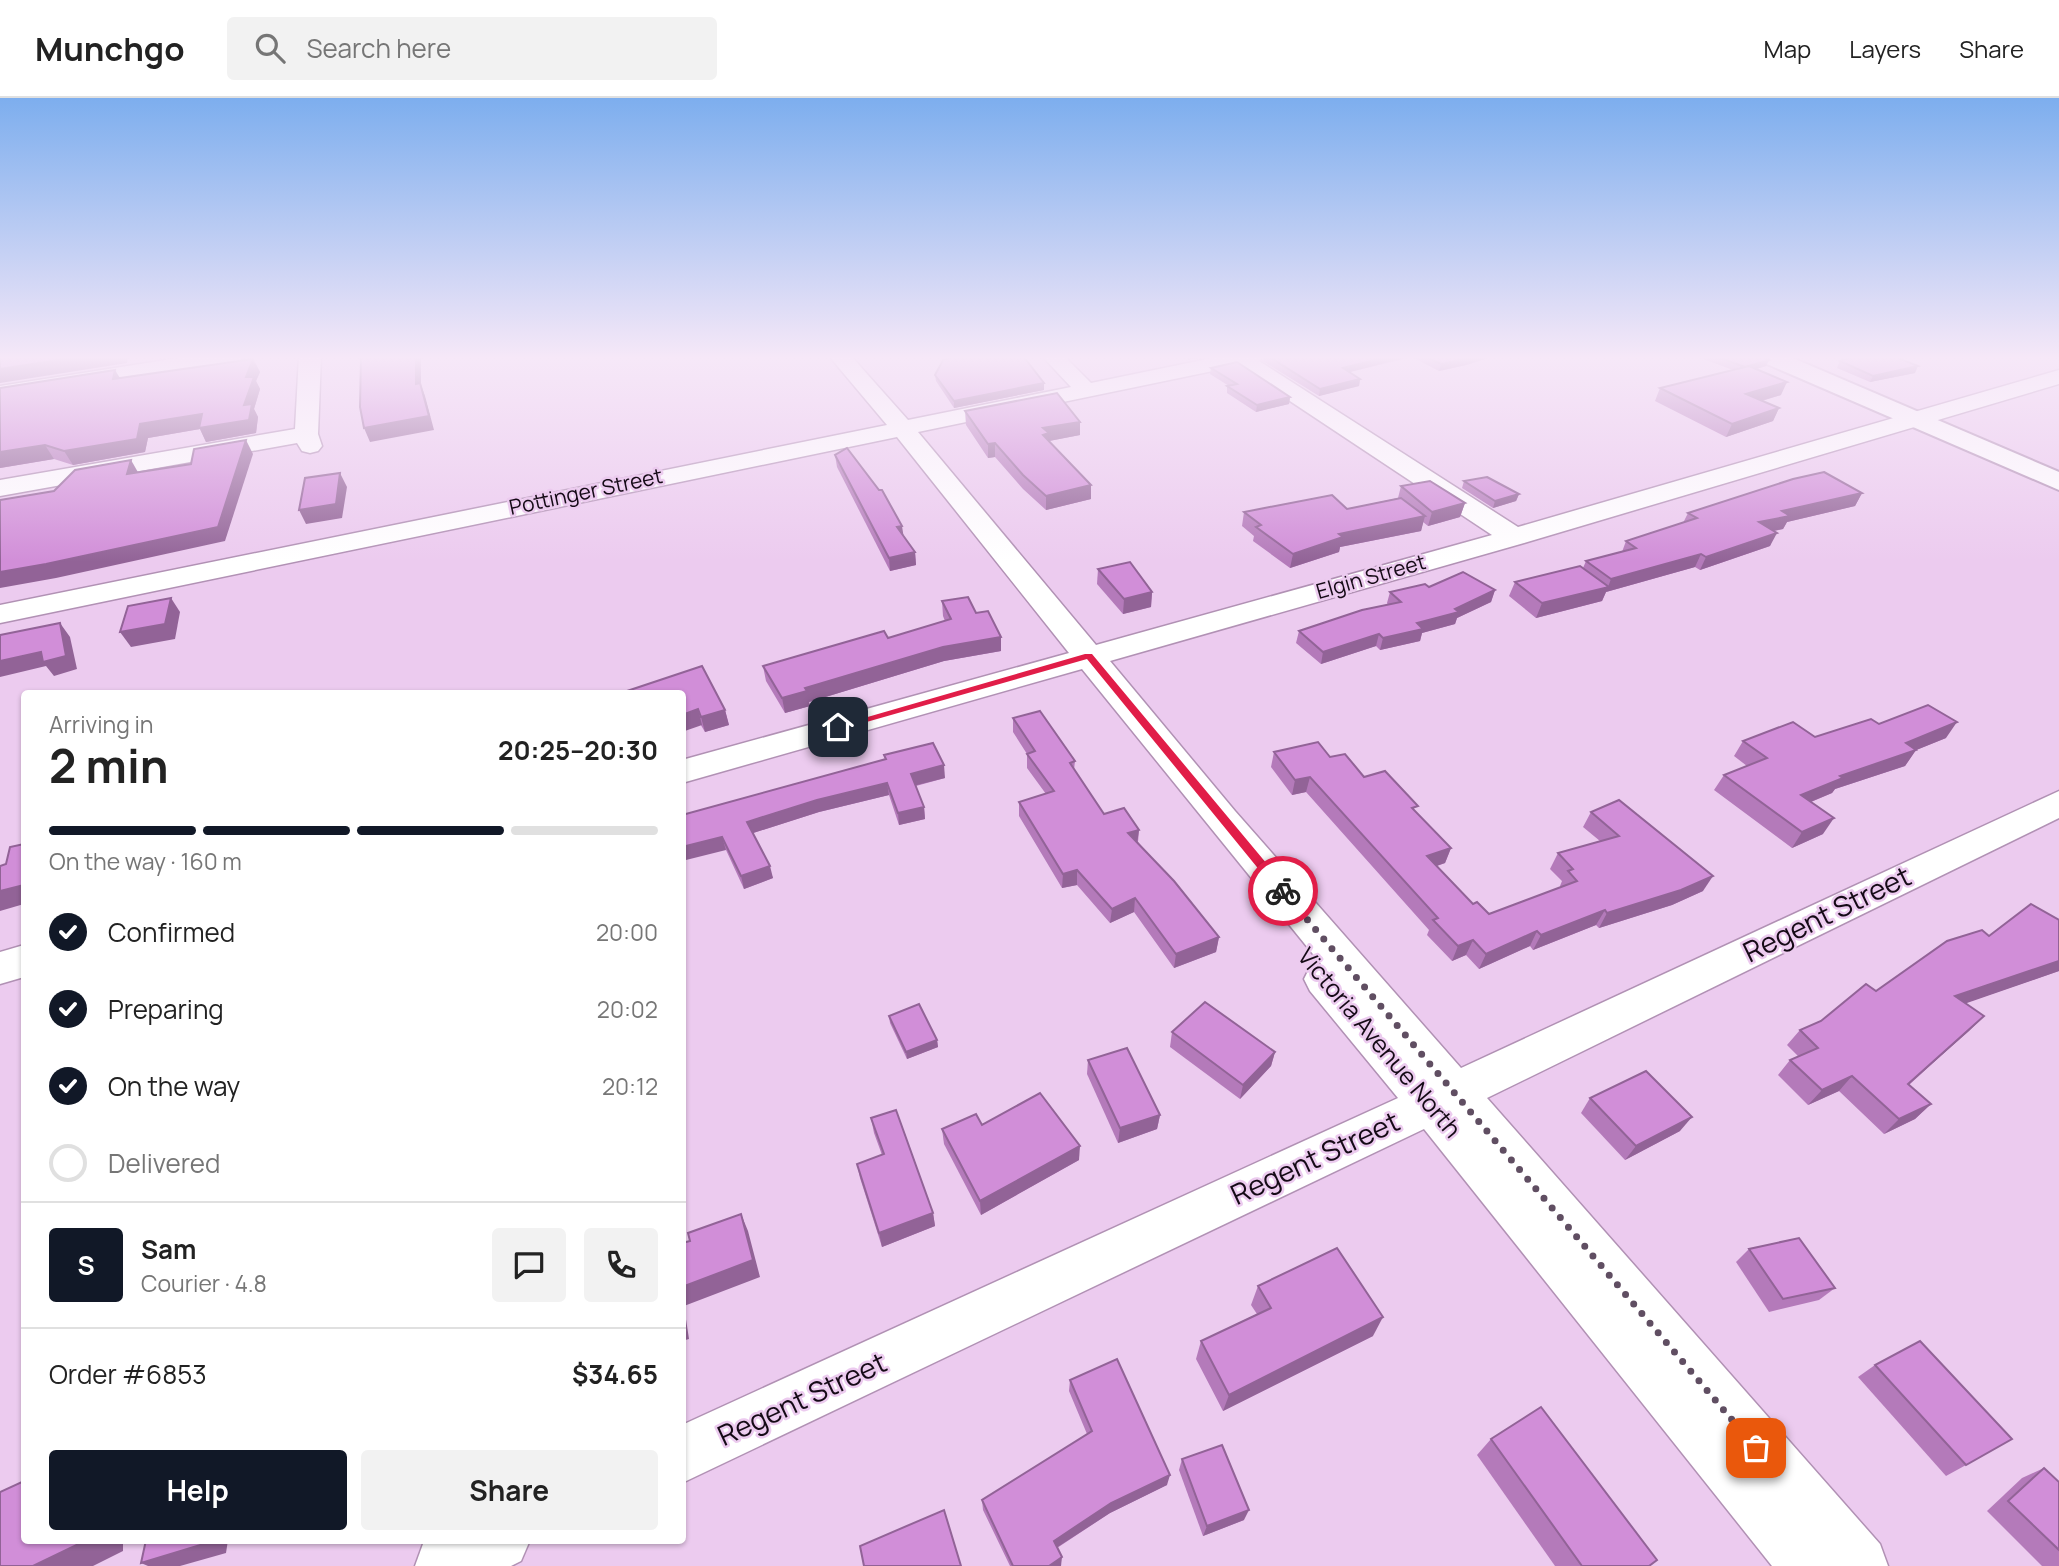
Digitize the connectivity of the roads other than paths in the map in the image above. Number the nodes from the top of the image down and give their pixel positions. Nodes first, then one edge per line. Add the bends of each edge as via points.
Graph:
1 (308, 425) edge
2 (884, 425) edge
3 (886, 425) edge
4 (917, 425) edge
5 (1347, 425) edge
6 (1899, 425) edge
7 (1925, 425) edge
8 (890, 430) junction
9 (2059, 482) edge
10 (0, 488) edge
11 (1514, 537) junction
12 (0, 614) edge
13 (1078, 659) junction
14 (686, 771) edge
15 (2059, 803) edge
16 (21, 962) edge
17 (0, 968) edge
18 (1443, 1097) junction
19 (686, 1453) edge
20 (1760, 1479) junction
21 (492, 1544) edge
22 (445, 1566) edge
23 (1811, 1566) edge
24 (1858, 1566) edge

1 - 10 street via 308,440
2 - 8 street, Victoria Avenue North
3 - 8 street, Victoria Avenue North
4 - 8 street, Pottinger Street
5 - 11 street
6 - 11 street, Elgin Street
7 - 9 street
8 - 12 street, Pottinger Street
8 - 13 street, Victoria Avenue North
11 - 13 street, Elgin Street
13 - 14 street, Elgin Street
13 - 18 street, Victoria Avenue North via 1209,824
15 - 18 street, Regent Street
16 - 17 street
18 - 19 street, Regent Street
18 - 20 street, Victoria Avenue North
20 - 23 street, Victoria Avenue North
20 - 24 street, Victoria Avenue North
21 - 22 street

